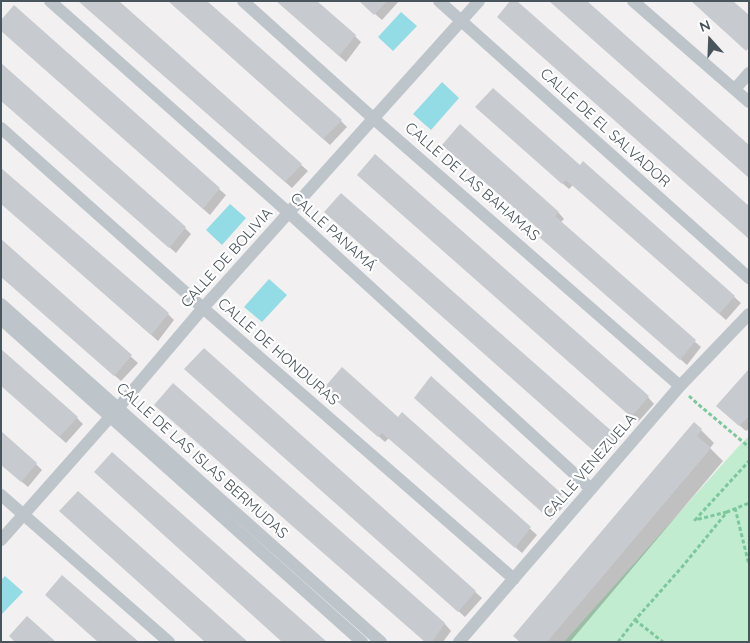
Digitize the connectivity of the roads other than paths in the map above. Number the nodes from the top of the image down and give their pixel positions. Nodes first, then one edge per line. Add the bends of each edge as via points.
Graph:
1 (50, 1) edge
2 (243, 1) edge
3 (439, 1) edge
4 (480, 1) edge
5 (634, 1) edge
6 (462, 22) junction
7 (749, 73) edge
8 (735, 89) junction
9 (749, 102) edge
10 (374, 118) junction
11 (1, 128) edge
12 (289, 214) junction
13 (749, 278) edge
14 (1, 304) edge
15 (203, 308) junction
16 (749, 314) edge
17 (1, 319) edge
18 (680, 386) junction
19 (115, 412) junction
20 (590, 489) junction
21 (1, 495) edge
22 (24, 515) junction
23 (1, 540) edge
24 (514, 579) junction
25 (169, 642) edge
26 (362, 642) edge
27 (381, 642) edge
28 (459, 642) edge

1 - 12 street, CALLE PANAMÁ
2 - 10 street, CALLE DE LAS BAHAMAS
3 - 6 street, CALLE DE EL SALVADOR
4 - 6 street, CALLE DE BOLIVIA
5 - 8 street
6 - 10 street, CALLE DE BOLIVIA
6 - 13 street, CALLE DE EL SALVADOR
7 - 8 street
8 - 9 street
10 - 12 street, CALLE DE BOLIVIA
10 - 18 street, CALLE DE LAS BAHAMAS
11 - 15 street, CALLE DE HONDURAS
12 - 15 street, CALLE DE BOLIVIA
12 - 20 street, CALLE PANAMÁ
14 - 19 street, CALLE DE LAS ISLAS BERMUDAS
15 - 19 street, CALLE DE BOLIVIA
15 - 24 street, CALLE DE HONDURAS
16 - 18 street, CALLE VENEZUELA
17 - 19 street, CALLE DE LAS ISLAS BERMUDAS
18 - 20 street, CALLE VENEZUELA
19 - 22 street, CALLE DE BOLIVIA
19 - 26 street, CALLE DE LAS ISLAS BERMUDAS
19 - 27 street, CALLE DE LAS ISLAS BERMUDAS
20 - 24 street, CALLE VENEZUELA
21 - 22 street
22 - 23 street, CALLE DE BOLIVIA
22 - 25 street
24 - 28 street, CALLE VENEZUELA

